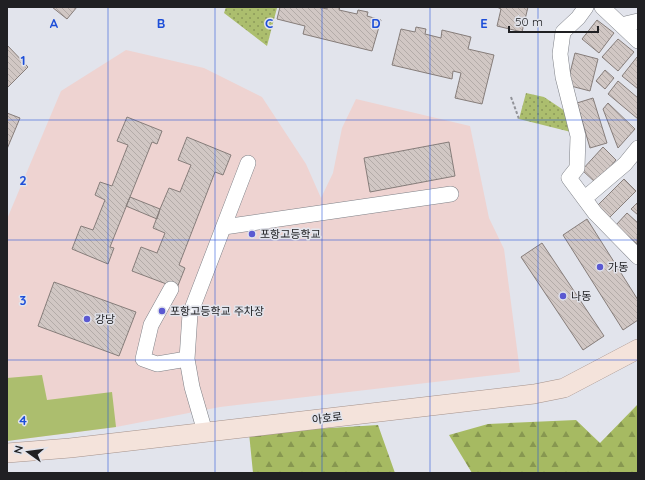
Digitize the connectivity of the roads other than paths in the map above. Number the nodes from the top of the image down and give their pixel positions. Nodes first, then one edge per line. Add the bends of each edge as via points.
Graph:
1 (586, 7) edge
2 (602, 7) edge
3 (638, 21) edge
4 (621, 25) junction
5 (638, 41) edge
6 (638, 148) edge
7 (248, 163) dead end
8 (450, 194) dead end
9 (585, 198) junction
10 (224, 227) junction
11 (638, 257) edge
12 (171, 289) dead end
13 (638, 349) edge
14 (187, 358) junction
15 (205, 432) junction
16 (7, 452) edge

1 - 9 lane via 563,32 560,54 563,77 578,136 577,168 569,178
2 - 4 lane
3 - 4 lane
4 - 5 lane
6 - 9 lane via 625,164
7 - 10 lane
8 - 10 lane
9 - 11 lane via 594,213
10 - 14 lane via 190,314
12 - 14 lane via 151,325 142,359 157,364
13 - 15 main road, 아호로 via 564,388 534,394
14 - 15 lane
15 - 16 main road, 아호로 via 70,448

